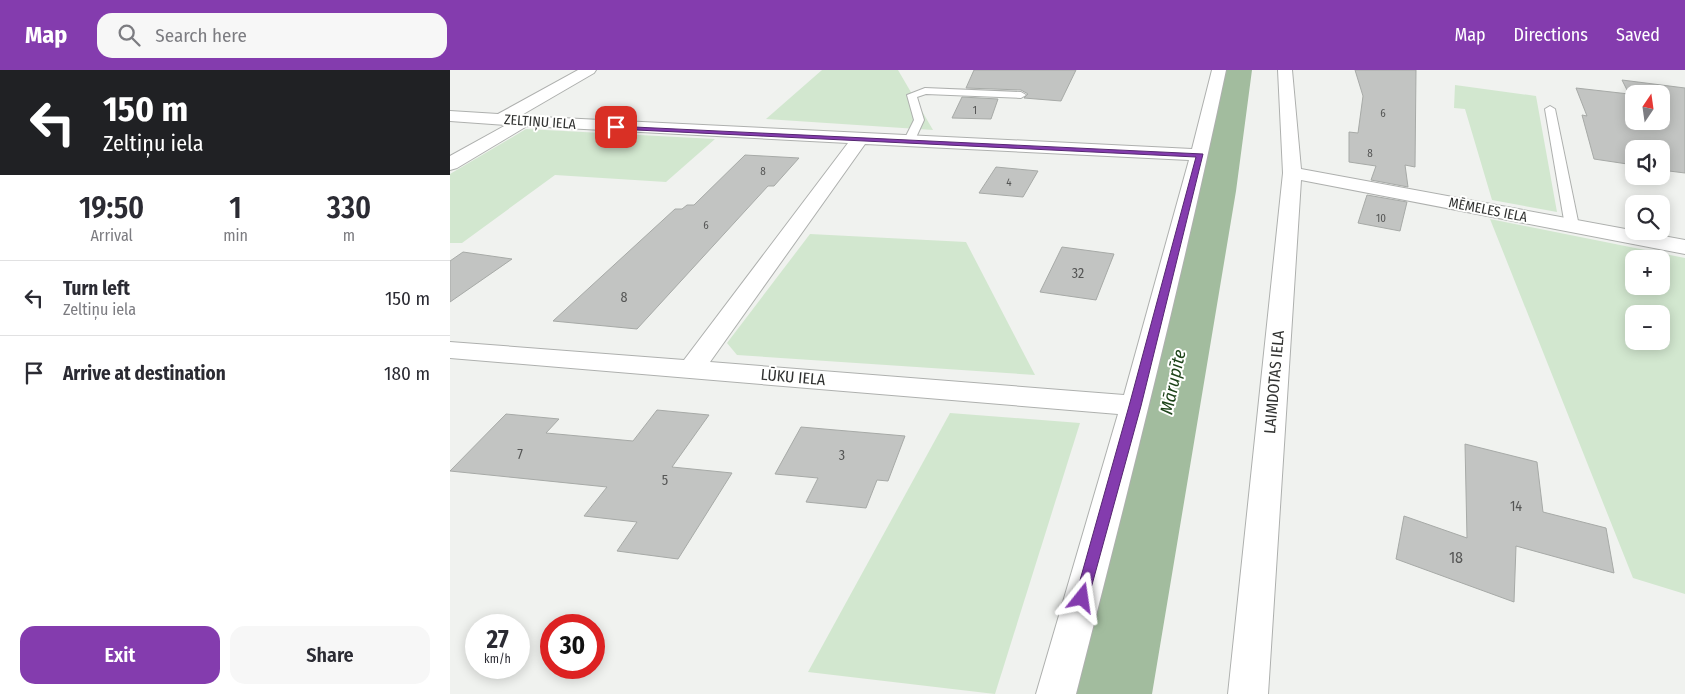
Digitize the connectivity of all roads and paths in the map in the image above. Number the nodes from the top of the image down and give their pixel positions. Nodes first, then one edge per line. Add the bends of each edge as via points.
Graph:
1 (589, 70) edge
2 (1219, 70) edge
3 (1285, 70) edge
4 (1021, 95) dead end
5 (1550, 109) dead end
6 (450, 116) edge
7 (502, 119) junction
8 (526, 120) junction
9 (860, 140) junction
10 (909, 142) junction
11 (1200, 155) junction
12 (450, 164) edge
13 (1292, 173) junction
14 (1572, 226) junction
15 (1685, 247) edge
16 (450, 350) edge
17 (692, 368) junction
18 (1135, 406) junction
19 (1056, 694) edge
20 (1248, 694) edge

1 - 7 street
2 - 11 street
3 - 13 street, LAIMDOTAS IELA
4 - 10 lane via 925,91 912,95 919,120
5 - 14 lane
6 - 7 street, ZELTIŅU IELA
7 - 8 street, ZELTIŅU IELA
8 - 9 street, ZELTIŅU IELA
8 - 12 street
9 - 10 street, ZELTIŅU IELA
9 - 17 street
10 - 11 street, ZELTIŅU IELA
11 - 18 street
13 - 14 street, MĒMELES IELA
13 - 20 street, LAIMDOTAS IELA
14 - 15 street, MĒMELES IELA
16 - 17 street, LŪKU IELA
17 - 18 street, LŪKU IELA
18 - 19 street

